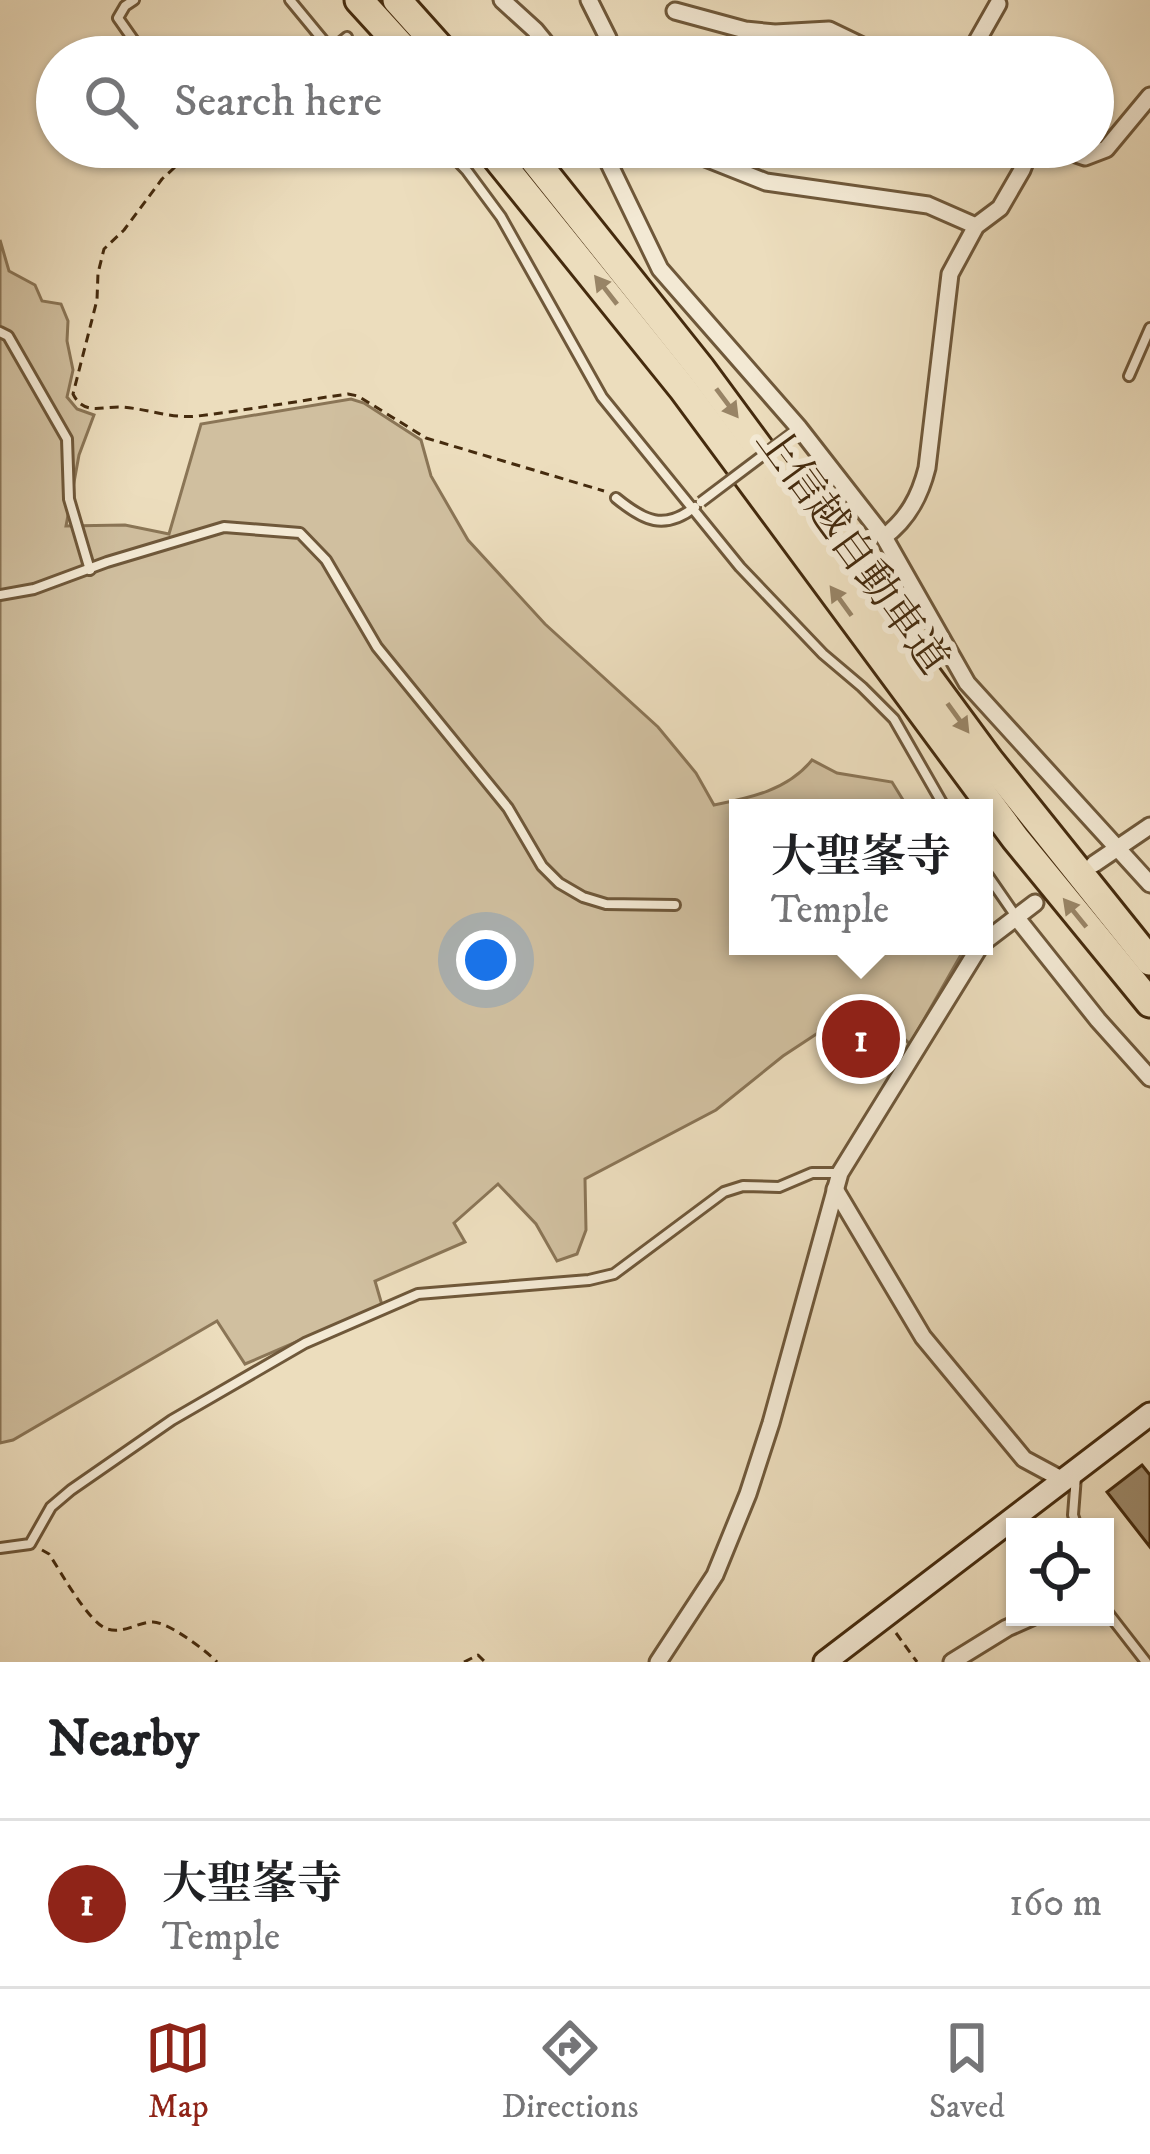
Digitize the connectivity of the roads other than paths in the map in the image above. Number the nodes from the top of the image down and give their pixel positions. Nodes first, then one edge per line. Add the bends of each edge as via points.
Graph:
1 (134, 0) edge
2 (290, 0) edge
3 (359, 0) edge
4 (397, 0) edge
5 (502, 0) edge
6 (589, 0) edge
7 (996, 1) edge
8 (674, 11) dead end
9 (131, 36) edge
10 (319, 36) edge
11 (392, 36) edge
12 (429, 36) edge
13 (540, 36) edge
14 (607, 36) edge
15 (841, 36) edge
16 (978, 36) edge
17 (1150, 96) edge
18 (1114, 139) edge
19 (464, 168) edge
20 (506, 168) edge
21 (541, 168) edge
22 (611, 168) edge
23 (731, 168) edge
24 (1023, 168) edge
25 (976, 226) junction
26 (1150, 328) edge
27 (0, 332) edge
28 (1129, 376) dead end
29 (795, 431) junction
30 (616, 498) road end
31 (697, 505) junction
32 (884, 537) junction
33 (90, 570) junction
34 (0, 595) edge
35 (940, 799) edge
36 (986, 799) edge
37 (993, 808) edge
38 (1150, 826) edge
39 (1118, 848) junction
40 (1094, 864) dead end
41 (993, 883) edge
42 (1150, 884) edge
43 (1035, 902) dead end
44 (675, 905) dead end
45 (1016, 917) junction
46 (993, 935) edge
47 (975, 955) edge
48 (1150, 961) edge
49 (1150, 1003) edge
50 (1150, 1078) edge
51 (837, 1181) junction
52 (1150, 1414) edge
53 (1069, 1476) junction
54 (1073, 1518) edge
55 (0, 1548) edge
56 (1114, 1620) edge
57 (1012, 1626) edge
58 (658, 1662) edge
59 (826, 1662) edge
60 (952, 1662) edge
61 (1146, 1662) edge

1 - 9 lane via 118,18
2 - 10 lane
3 - 11 highway
4 - 12 highway
5 - 13 street
6 - 14 street
7 - 16 street
8 - 15 street via 746,30
17 - 18 street
19 - 31 lane via 501,217 602,397
36 -> 20 highway, 上信越自動車道 via 696,406
21 -> 48 highway, 上信越自動車道
22 - 29 street via 660,268
23 - 25 street via 766,182 928,205
24 - 25 street via 1000,208
25 - 32 street via 950,274 921,490
26 - 28 lane
27 - 33 lane via 68,439 69,500
29 - 31 lane, bridge
29 - 32 street
30 - 31 lane via 654,520 681,517
31 - 35 lane via 779,610 894,719
32 - 39 street via 967,683
33 - 34 lane
33 - 44 lane via 224,527 300,533 326,560 376,646 559,883 606,904
49 -> 37 highway, 上信越自動車道
38 - 39 street
39 - 40 street
39 - 42 street
41 - 45 lane
43 - 45 street
45 - 46 street
45 - 50 street
47 - 51 street
51 - 53 street via 923,1337 1024,1460
51 - 55 lane via 812,1173 779,1187 724,1192 614,1274 418,1294 305,1343 71,1490 30,1544
51 - 58 street via 748,1494 715,1575
52 - 53 main road
53 - 54 lane via 1077,1485
53 - 59 main road
56 - 61 lane
57 - 60 street

